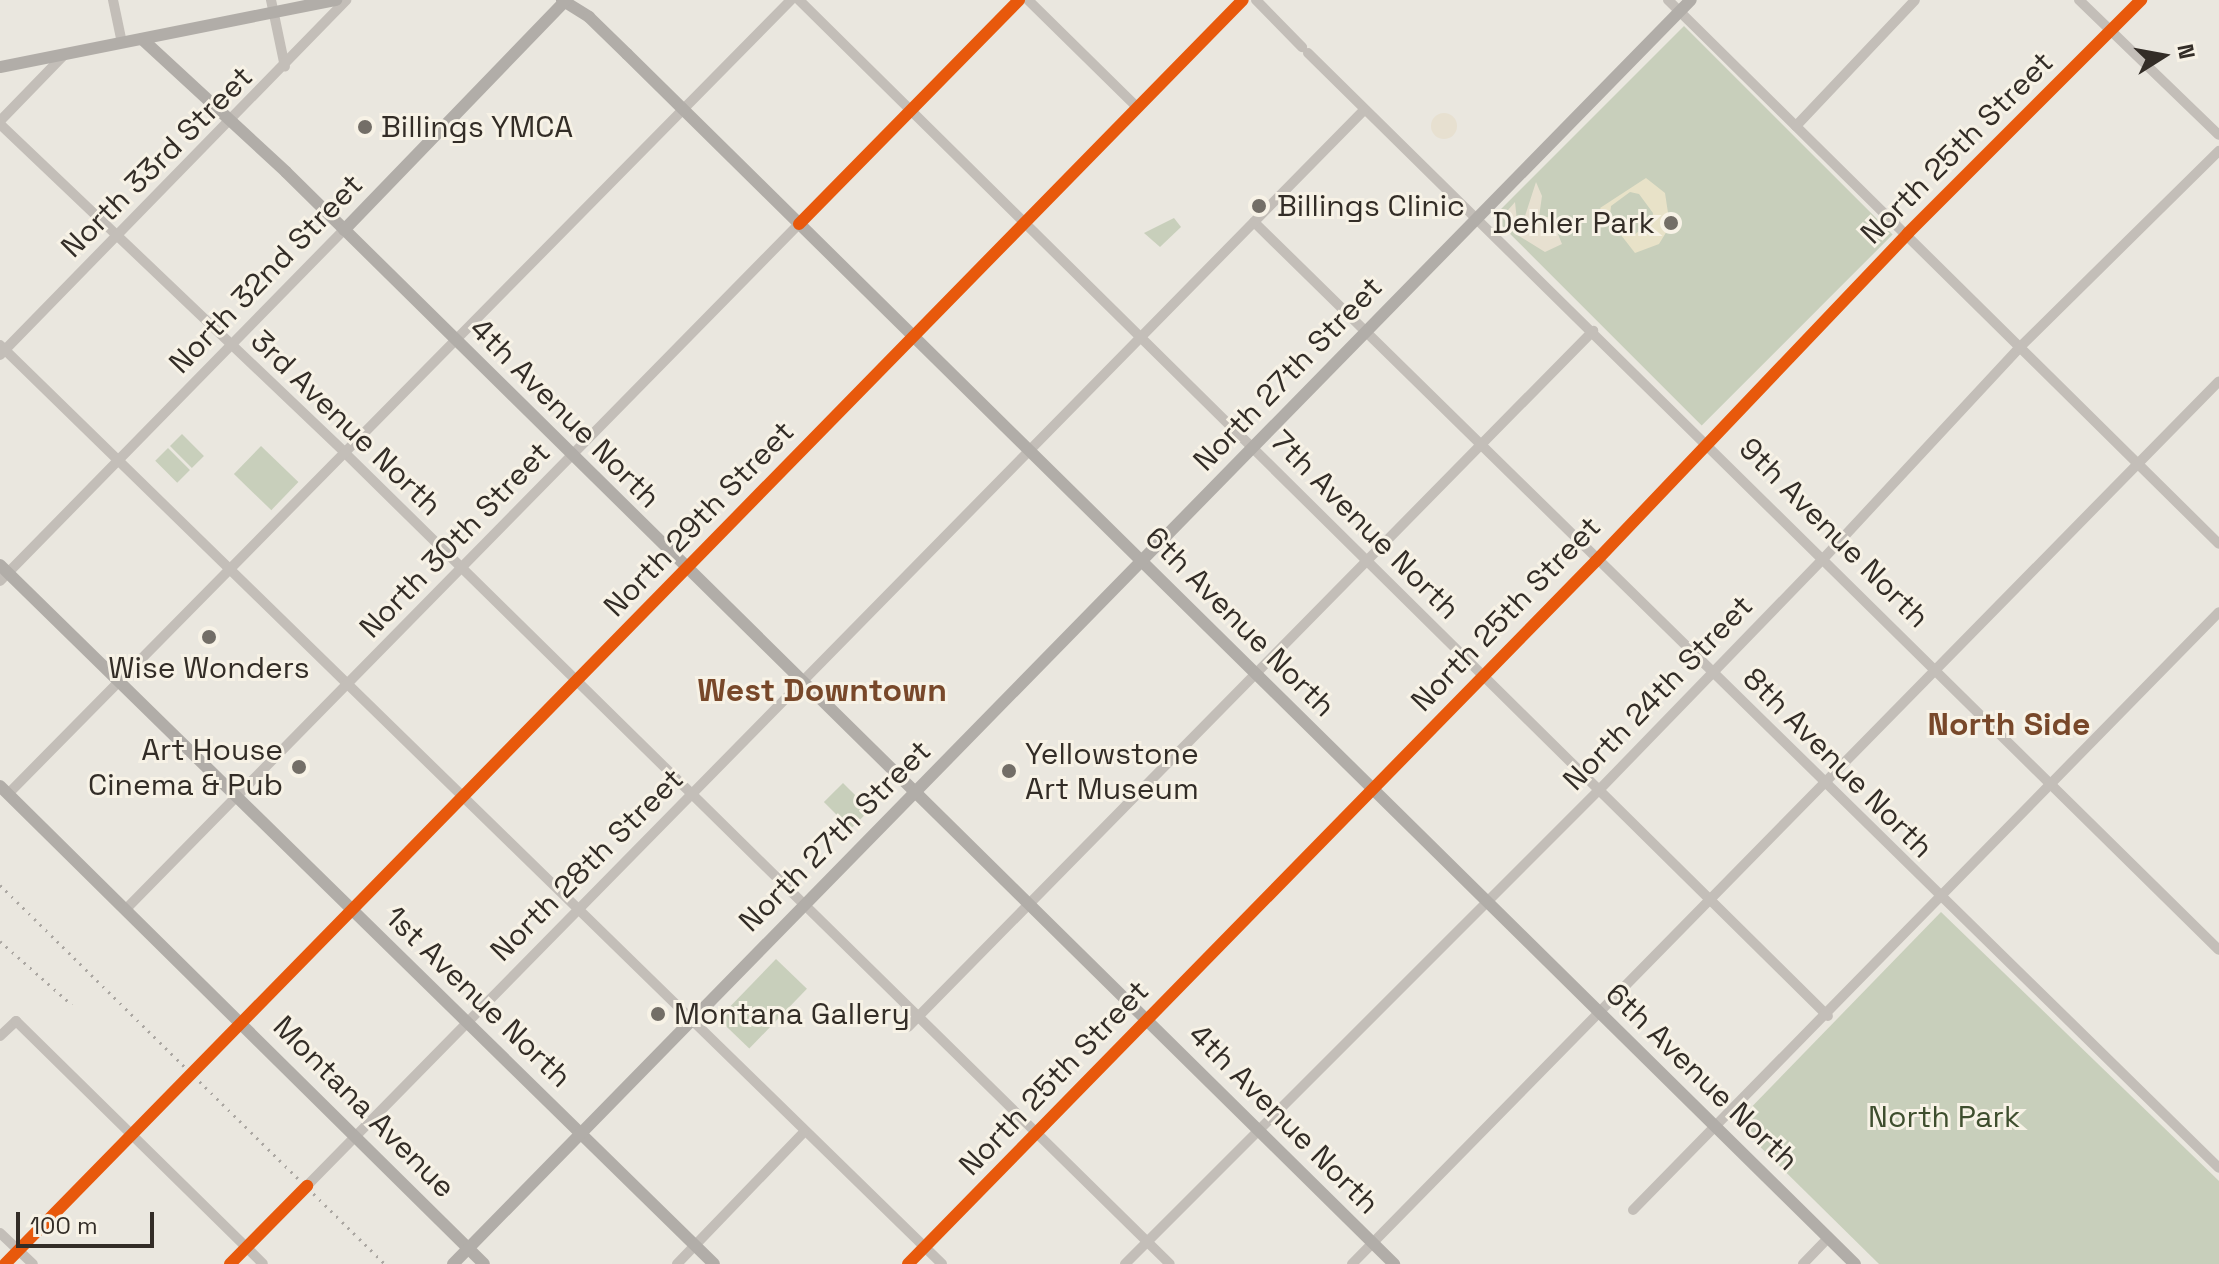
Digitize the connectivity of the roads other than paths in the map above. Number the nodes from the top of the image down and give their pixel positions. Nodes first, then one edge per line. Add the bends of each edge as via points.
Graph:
1 (113, 0) edge
2 (336, 0) edge
3 (346, 0) edge
4 (579, 0) edge
5 (791, 0) edge
6 (799, 0) edge
7 (1019, 0) edge
8 (1028, 0) edge
9 (1243, 0) edge
10 (1256, 0) edge
11 (1668, 0) edge
12 (1691, 0) edge
13 (1915, 0) edge
14 (2079, 0) edge
15 (2141, 0) edge
16 (564, 1) edge
17 (272, 6) edge
18 (1680, 11) junction
19 (589, 17) junction
20 (2111, 30) junction
21 (142, 39) junction
22 (122, 43) junction
23 (65, 54) junction
24 (0, 67) edge
25 (285, 67) junction
26 (1137, 107) junction
27 (911, 110) junction
28 (1364, 110) junction
29 (685, 111) junction
30 (232, 121) junction
31 (0, 122) edge
32 (1796, 126) junction
33 (2219, 135) edge
34 (2219, 151) edge
35 (1476, 218) junction
36 (1025, 222) junction
37 (1254, 222) junction
38 (799, 224) junction
39 (344, 230) junction
40 (1908, 233) junction
41 (117, 235) junction
42 (1365, 331) junction
43 (1593, 331) junction
44 (1140, 335) junction
45 (913, 337) junction
46 (457, 342) junction
47 (233, 346) junction
48 (2019, 348) junction
49 (2, 350) edge
50 (2219, 381) edge
51 (1707, 441) junction
52 (1481, 447) junction
53 (1253, 448) junction
54 (1027, 449) junction
55 (346, 454) junction
56 (572, 456) junction
57 (120, 462) junction
58 (2139, 464) junction
59 (2219, 544) edge
60 (1824, 558) junction
61 (1371, 559) junction
62 (1143, 560) junction
63 (1596, 561) junction
64 (232, 569) junction
65 (460, 569) junction
66 (686, 569) junction
67 (3, 573) edge
68 (2219, 612) edge
69 (1938, 668) junction
70 (1711, 670) junction
71 (1481, 674) junction
72 (1256, 677) junction
73 (120, 682) junction
74 (802, 682) junction
75 (348, 684) junction
76 (575, 684) junction
77 (2052, 781) junction
78 (1824, 784) junction
79 (1600, 789) junction
80 (4, 790) edge
81 (1372, 791) junction
82 (915, 793) junction
83 (690, 795) junction
84 (236, 797) junction
85 (464, 797) junction
86 (1712, 898) junction
87 (1940, 898) junction
88 (1486, 901) junction
89 (807, 904) junction
90 (1030, 904) junction
91 (577, 906) junction
92 (126, 909) junction
93 (353, 911) junction
94 (2219, 950) edge
95 (1599, 1013) junction
96 (919, 1015) junction
97 (1828, 1016) junction
98 (1146, 1019) junction
99 (690, 1021) junction
100 (467, 1022) junction
101 (243, 1024) junction
102 (908, 1027) dead end
103 (0, 1036) edge
104 (1717, 1128) junction
105 (1258, 1130) junction
106 (804, 1132) junction
107 (1037, 1132) junction
108 (581, 1133) junction
109 (132, 1135) junction
110 (354, 1136) junction
111 (2219, 1168) edge
112 (1633, 1210) dead end
113 (0, 1233) edge
114 (1829, 1237) junction
115 (1146, 1241) junction
116 (1372, 1243) junction
117 (695, 1245) junction
118 (246, 1247) junction
119 (925, 1247) junction
120 (468, 1249) junction
121 (18, 1250) junction
122 (5, 1264) edge
123 (33, 1264) edge
124 (230, 1264) edge
125 (263, 1264) edge
126 (453, 1264) edge
127 (484, 1264) edge
128 (677, 1264) edge
129 (714, 1264) edge
130 (908, 1264) edge
131 (942, 1264) edge
132 (1125, 1264) edge
133 (1170, 1264) edge
134 (1352, 1264) edge
135 (1394, 1264) edge
136 (1803, 1264) edge
137 (1855, 1264) edge

1 - 22 street
2 - 17 main road
3 - 25 street, North 33rd Street
4 - 19 main road, 6th Avenue North
5 - 29 street
6 - 27 street, 7th Avenue North
7 - 27 street, North 30th Street
8 - 26 street
9 - 26 street, North 29th Street
10 - 28 street, 9th Avenue North
11 - 18 street
12 - 18 main road, North 27th Street
13 - 32 street
14 - 20 street
15 - 20 street, North 25th Street
16 - 19 main road, 6th Avenue North
16 - 39 main road, North 32nd Street
17 - 21 main road
17 - 25 street
18 - 32 street
18 - 35 main road, North 27th Street
19 - 29 main road, 6th Avenue North
20 - 33 street
20 - 40 street, North 25th Street
21 - 22 main road
21 - 30 main road, 4th Avenue North
22 - 23 main road
23 - 24 main road
23 - 31 street
25 - 30 street, North 33rd Street
26 - 36 street, North 29th Street
27 - 36 street, 7th Avenue North
27 - 38 street, North 30th Street
28 - 35 street, 9th Avenue North
28 - 37 street, North 28th Street
29 - 38 main road, 6th Avenue North
29 - 46 street
30 - 39 main road, 4th Avenue North
30 - 41 street, North 33rd Street
31 - 41 street, 3rd Avenue North
32 - 40 street
34 - 48 street, North 24th Street
35 - 42 main road, North 27th Street
35 - 43 street, 9th Avenue North
36 - 44 street, 7th Avenue North
36 - 45 street, North 29th Street
37 - 42 street, 8th Avenue North
37 - 44 street, North 28th Street
38 - 45 main road, 6th Avenue North
38 - 56 street, North 30th Street
39 - 46 main road, 4th Avenue North
39 - 47 street, North 32nd Street
40 - 48 street
40 - 51 street, North 25th Street
41 - 47 street, 3rd Avenue North
41 - 49 street, North 33rd Street
42 - 52 street, 8th Avenue North
42 - 53 main road, North 27th Street
43 - 51 street, 9th Avenue North
43 - 52 street
44 - 53 street, 7th Avenue North
44 - 54 street, North 28th Street
45 - 54 main road, 6th Avenue North
45 - 66 street, North 29th Street
46 - 55 street
46 - 56 main road, 4th Avenue North
47 - 55 street, 3rd Avenue North
47 - 57 street, North 32nd Street
48 - 58 street
48 - 60 street, North 24th Street
49 - 57 street
50 - 58 street
51 - 60 street, 9th Avenue North
51 - 63 street, North 25th Street
52 - 61 street
52 - 63 street, 8th Avenue North
53 - 61 street, 7th Avenue North
53 - 62 main road, North 27th Street
54 - 62 main road, 6th Avenue North
54 - 74 street, North 28th Street
55 - 64 street
55 - 65 street, 3rd Avenue North
56 - 65 street, North 30th Street
56 - 66 main road, 4th Avenue North
57 - 64 street
57 - 67 street, North 32nd Street
58 - 59 street
58 - 69 street
60 - 69 street, 9th Avenue North
60 - 70 street, North 24th Street
61 - 71 street, 7th Avenue North
61 - 72 street
62 - 72 main road, 6th Avenue North
62 - 82 main road, North 27th Street
63 - 70 street, 8th Avenue North
63 - 71 street, North 25th Street
64 - 73 street
64 - 75 street
65 - 75 street, North 30th Street
65 - 76 street, 3rd Avenue North
66 - 74 main road, 4th Avenue North
66 - 76 street, North 29th Street
67 - 73 main road, 1st Avenue North
68 - 77 street
69 - 77 street, 9th Avenue North
69 - 78 street
70 - 78 street, 8th Avenue North
70 - 79 street, North 24th Street
71 - 79 street, 7th Avenue North
71 - 81 street, North 25th Street
72 - 81 main road, 6th Avenue North
72 - 90 street
73 - 80 street
73 - 84 main road, 1st Avenue North
74 - 82 main road, 4th Avenue North
74 - 83 street, North 28th Street
75 - 84 street, North 30th Street
75 - 85 street
76 - 83 street, 3rd Avenue North
76 - 85 street, North 29th Street
77 - 87 street
77 - 94 street, 9th Avenue North
78 - 86 street
78 - 87 street, 8th Avenue North
79 - 86 street, 7th Avenue North
79 - 88 street, North 24th Street
80 - 92 main road, Montana Avenue
81 - 88 main road, 6th Avenue North
81 - 98 street, North 25th Street
82 - 89 main road, North 27th Street
82 - 90 main road, 4th Avenue North
83 - 89 street, 3rd Avenue North
83 - 91 street, North 28th Street
84 - 92 street, North 30th Street
84 - 93 main road, 1st Avenue North
85 - 91 street
85 - 93 street, North 29th Street
86 - 95 street
86 - 97 street, 7th Avenue North
87 - 97 street
87 - 111 street, 8th Avenue North
88 - 95 main road, 6th Avenue North
88 - 105 street, North 24th Street
89 - 96 street, 3rd Avenue North
89 - 99 main road, North 27th Street
90 - 96 street
90 - 98 main road, 4th Avenue North
91 - 99 street
91 - 100 street, North 28th Street
92 - 101 main road, Montana Avenue
93 - 100 main road, 1st Avenue North
93 - 101 street, North 29th Street
95 - 104 main road, 6th Avenue North
95 - 116 street
96 - 102 street
96 - 107 street, 3rd Avenue North
97 - 104 street
98 - 105 main road, 4th Avenue North
98 - 107 street, North 25th Street
99 - 106 street
99 - 108 main road, North 27th Street
100 - 108 main road, 1st Avenue North
100 - 110 street, North 28th Street
101 - 109 street, North 29th Street
101 - 110 main road, Montana Avenue
103 - 109 street via 16,1021
104 - 112 street
104 - 114 main road, 6th Avenue North
105 - 115 street, North 24th Street
105 - 116 main road, 4th Avenue North
106 - 117 street
106 - 119 street
107 - 115 street, 3rd Avenue North
107 - 119 street, North 25th Street
108 - 117 main road, 1st Avenue North
108 - 120 main road, North 27th Street
109 - 118 street
109 - 121 street, North 29th Street
110 - 118 street, North 28th Street
110 - 120 main road, Montana Avenue
113 - 121 street
114 - 136 street
114 - 137 main road, 6th Avenue North
115 - 132 street, North 24th Street
115 - 133 street, 3rd Avenue North
116 - 134 street
116 - 135 main road, 4th Avenue North
117 - 128 street
117 - 129 main road, 1st Avenue North
118 - 124 street, North 28th Street
118 - 125 street
119 - 130 street, North 25th Street
119 - 131 street
120 - 126 main road, North 27th Street
120 - 127 main road, Montana Avenue
121 - 122 street, North 29th Street
121 - 123 street

